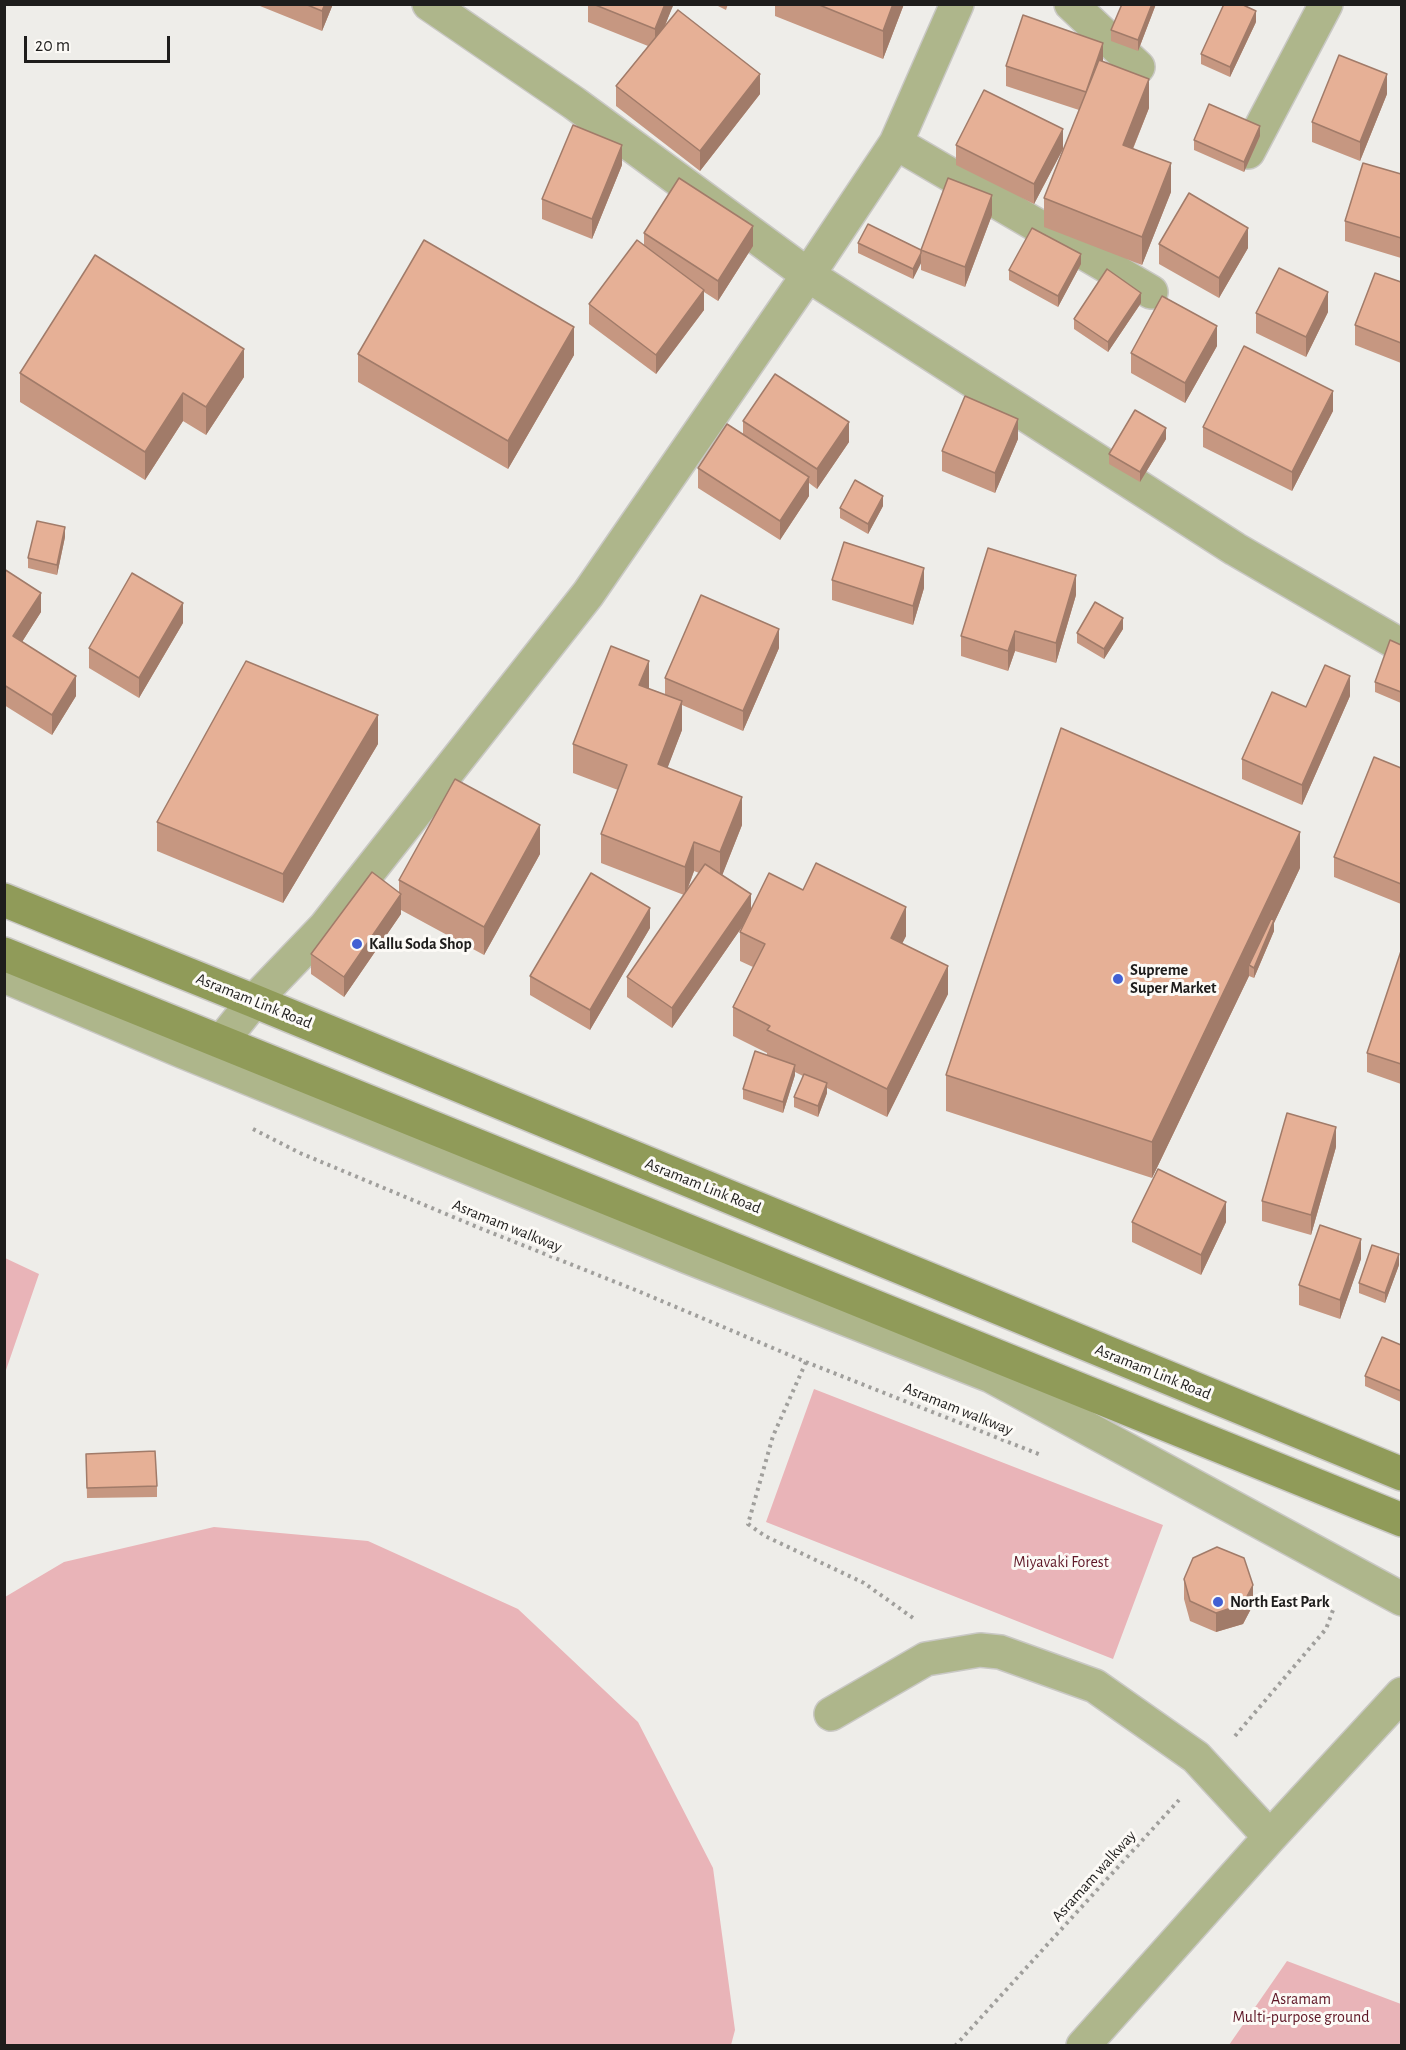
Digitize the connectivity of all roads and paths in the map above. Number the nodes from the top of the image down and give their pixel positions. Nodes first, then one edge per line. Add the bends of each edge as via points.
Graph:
1 (429, 4) edge
2 (957, 4) edge
3 (1071, 4) edge
4 (1326, 4) edge
5 (1138, 67) dead end
6 (896, 143) junction
7 (1248, 152) edge
8 (808, 276) junction
9 (1151, 292) dead end
10 (1401, 646) edge
11 (4, 900) edge
12 (4, 954) edge
13 (4, 976) edge
14 (254, 1001) junction
15 (221, 1042) junction
16 (247, 1126) dead end
17 (806, 1362) junction
18 (1051, 1459) dead end
19 (1401, 1474) edge
20 (1401, 1520) edge
21 (1401, 1599) edge
22 (1335, 1601) dead end
23 (926, 1659) junction
24 (1401, 1694) edge
25 (831, 1714) dead end
26 (1207, 1768) junction
27 (1270, 1837) junction
28 (955, 2046) edge
29 (1083, 2046) edge

1 - 8 street via 574,103
2 - 6 street
3 - 5 street
4 - 7 street
6 - 8 street
6 - 9 street
8 - 10 street via 1235,549
8 - 14 street via 588,594 325,927
11 - 14 main road, Asramam Link Road
12 - 15 main road
13 - 21 street via 688,1257 991,1376
14 - 15 street
14 - 19 main road, Asramam Link Road
15 - 20 main road
16 - 17 path, Asramam walkway via 300,1153
17 - 18 path, Asramam walkway
17 - 23 path via 773,1436 748,1524 864,1583 926,1627
22 - 26 path, Asramam walkway via 1326,1629
23 - 25 street
23 - 26 street via 980,1650 1000,1652 1095,1686
24 - 27 street
26 - 27 street
26 - 28 path, Asramam walkway
27 - 29 street

